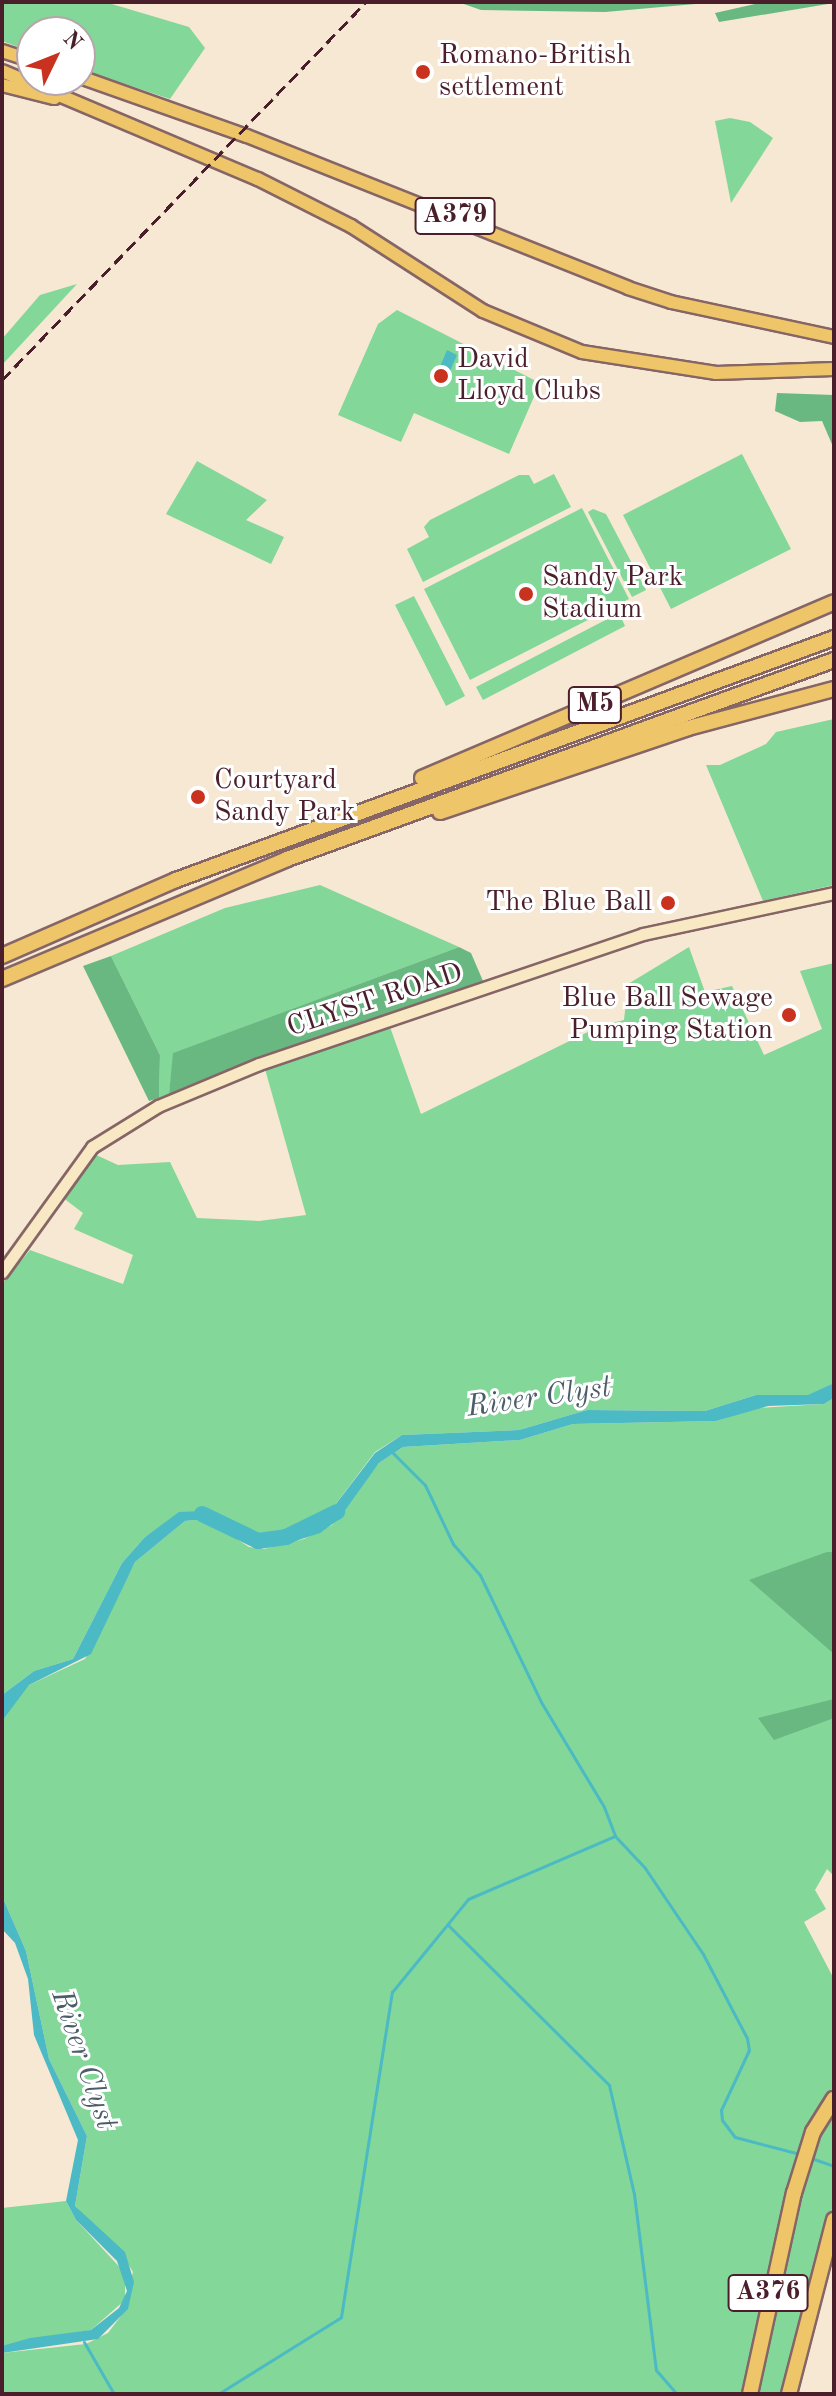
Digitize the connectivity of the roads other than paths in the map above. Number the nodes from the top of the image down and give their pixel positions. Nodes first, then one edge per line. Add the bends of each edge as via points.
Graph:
1 (2, 71) edge
2 (96, 83) edge
3 (2, 85) edge
4 (85, 106) junction
5 (834, 337) edge
6 (834, 369) edge
7 (834, 602) edge
8 (834, 638) edge
9 (834, 660) edge
10 (834, 689) edge
11 (358, 811) junction
12 (374, 828) junction
13 (834, 893) edge
14 (2, 956) edge
15 (2, 979) edge
16 (2, 1272) edge
17 (834, 2099) edge
18 (834, 2220) edge
19 (750, 2394) edge
20 (789, 2394) edge

1 - 4 main road, A379
2 - 5 main road, A379 via 247,136 628,288
3 - 4 main road, A379
4 - 6 main road, A379 via 258,179 351,226 483,311 582,352 716,373
7 - 11 highway, M5 via 384,794
8 - 11 highway, M5
9 - 12 highway, M5
10 - 12 highway, M5 via 688,728 472,804
11 - 14 highway, M5 via 176,880
12 - 15 highway, M5 via 190,897
13 - 16 street, CLYST ROAD via 643,934 259,1064 158,1106 92,1147
17 - 19 highway, A376 via 802,2164 765,2307
18 - 20 highway, A376

